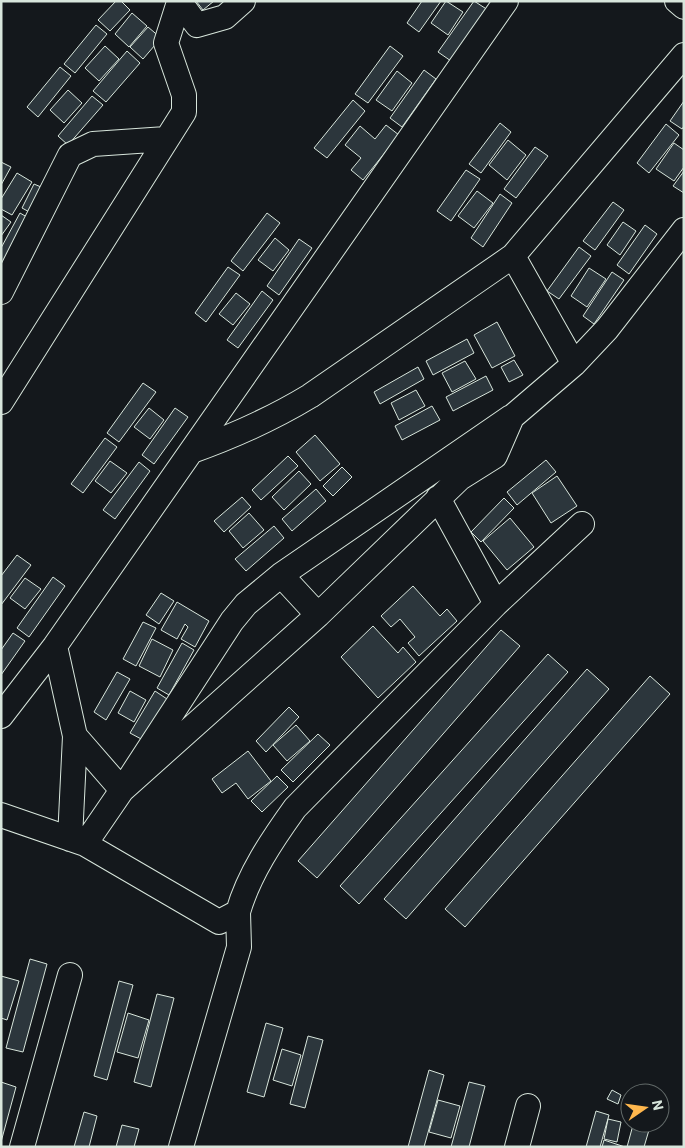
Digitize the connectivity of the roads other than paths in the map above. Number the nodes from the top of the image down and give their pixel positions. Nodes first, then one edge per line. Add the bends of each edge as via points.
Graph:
1 (179, 1) edge
2 (243, 1) edge
3 (506, 1) edge
4 (677, 1) edge
5 (684, 7) edge
6 (684, 55) edge
7 (166, 139) junction
8 (684, 230) edge
9 (513, 256) junction
10 (1, 292) edge
11 (574, 364) junction
12 (1, 402) edge
13 (512, 417) junction
14 (192, 451) junction
15 (438, 498) junction
16 (582, 524) dead end
17 (281, 575) junction
18 (496, 604) junction
19 (318, 614) junction
20 (55, 646) junction
21 (1, 716) edge
22 (75, 736) junction
23 (122, 790) junction
24 (1, 815) edge
25 (78, 841) junction
26 (229, 917) junction
27 (70, 975) dead end
28 (528, 1106) dead end
29 (22, 1147) edge
30 (181, 1147) edge
31 (517, 1147) edge

1 - 2 street via 197,25 225,17
1 - 7 street via 166,43 185,103 184,112
3 - 14 street
4 - 5 street
6 - 9 street
7 - 10 street via 92,144 70,155
7 - 12 street
8 - 11 street via 607,329
9 - 11 street
9 - 14 street via 310,396 275,417
11 - 13 street
13 - 15 street via 495,456 460,478
13 - 17 street
14 - 20 street
15 - 18 street
15 - 19 street
16 - 18 street
17 - 19 street
17 - 23 street via 246,604 232,621
18 - 26 street via 295,808 272,839
19 - 23 street
20 - 21 street
20 - 22 street
22 - 23 street
22 - 25 street
23 - 25 street
24 - 25 street
25 - 26 street
26 - 30 street via 239,946
27 - 29 street
28 - 31 street

